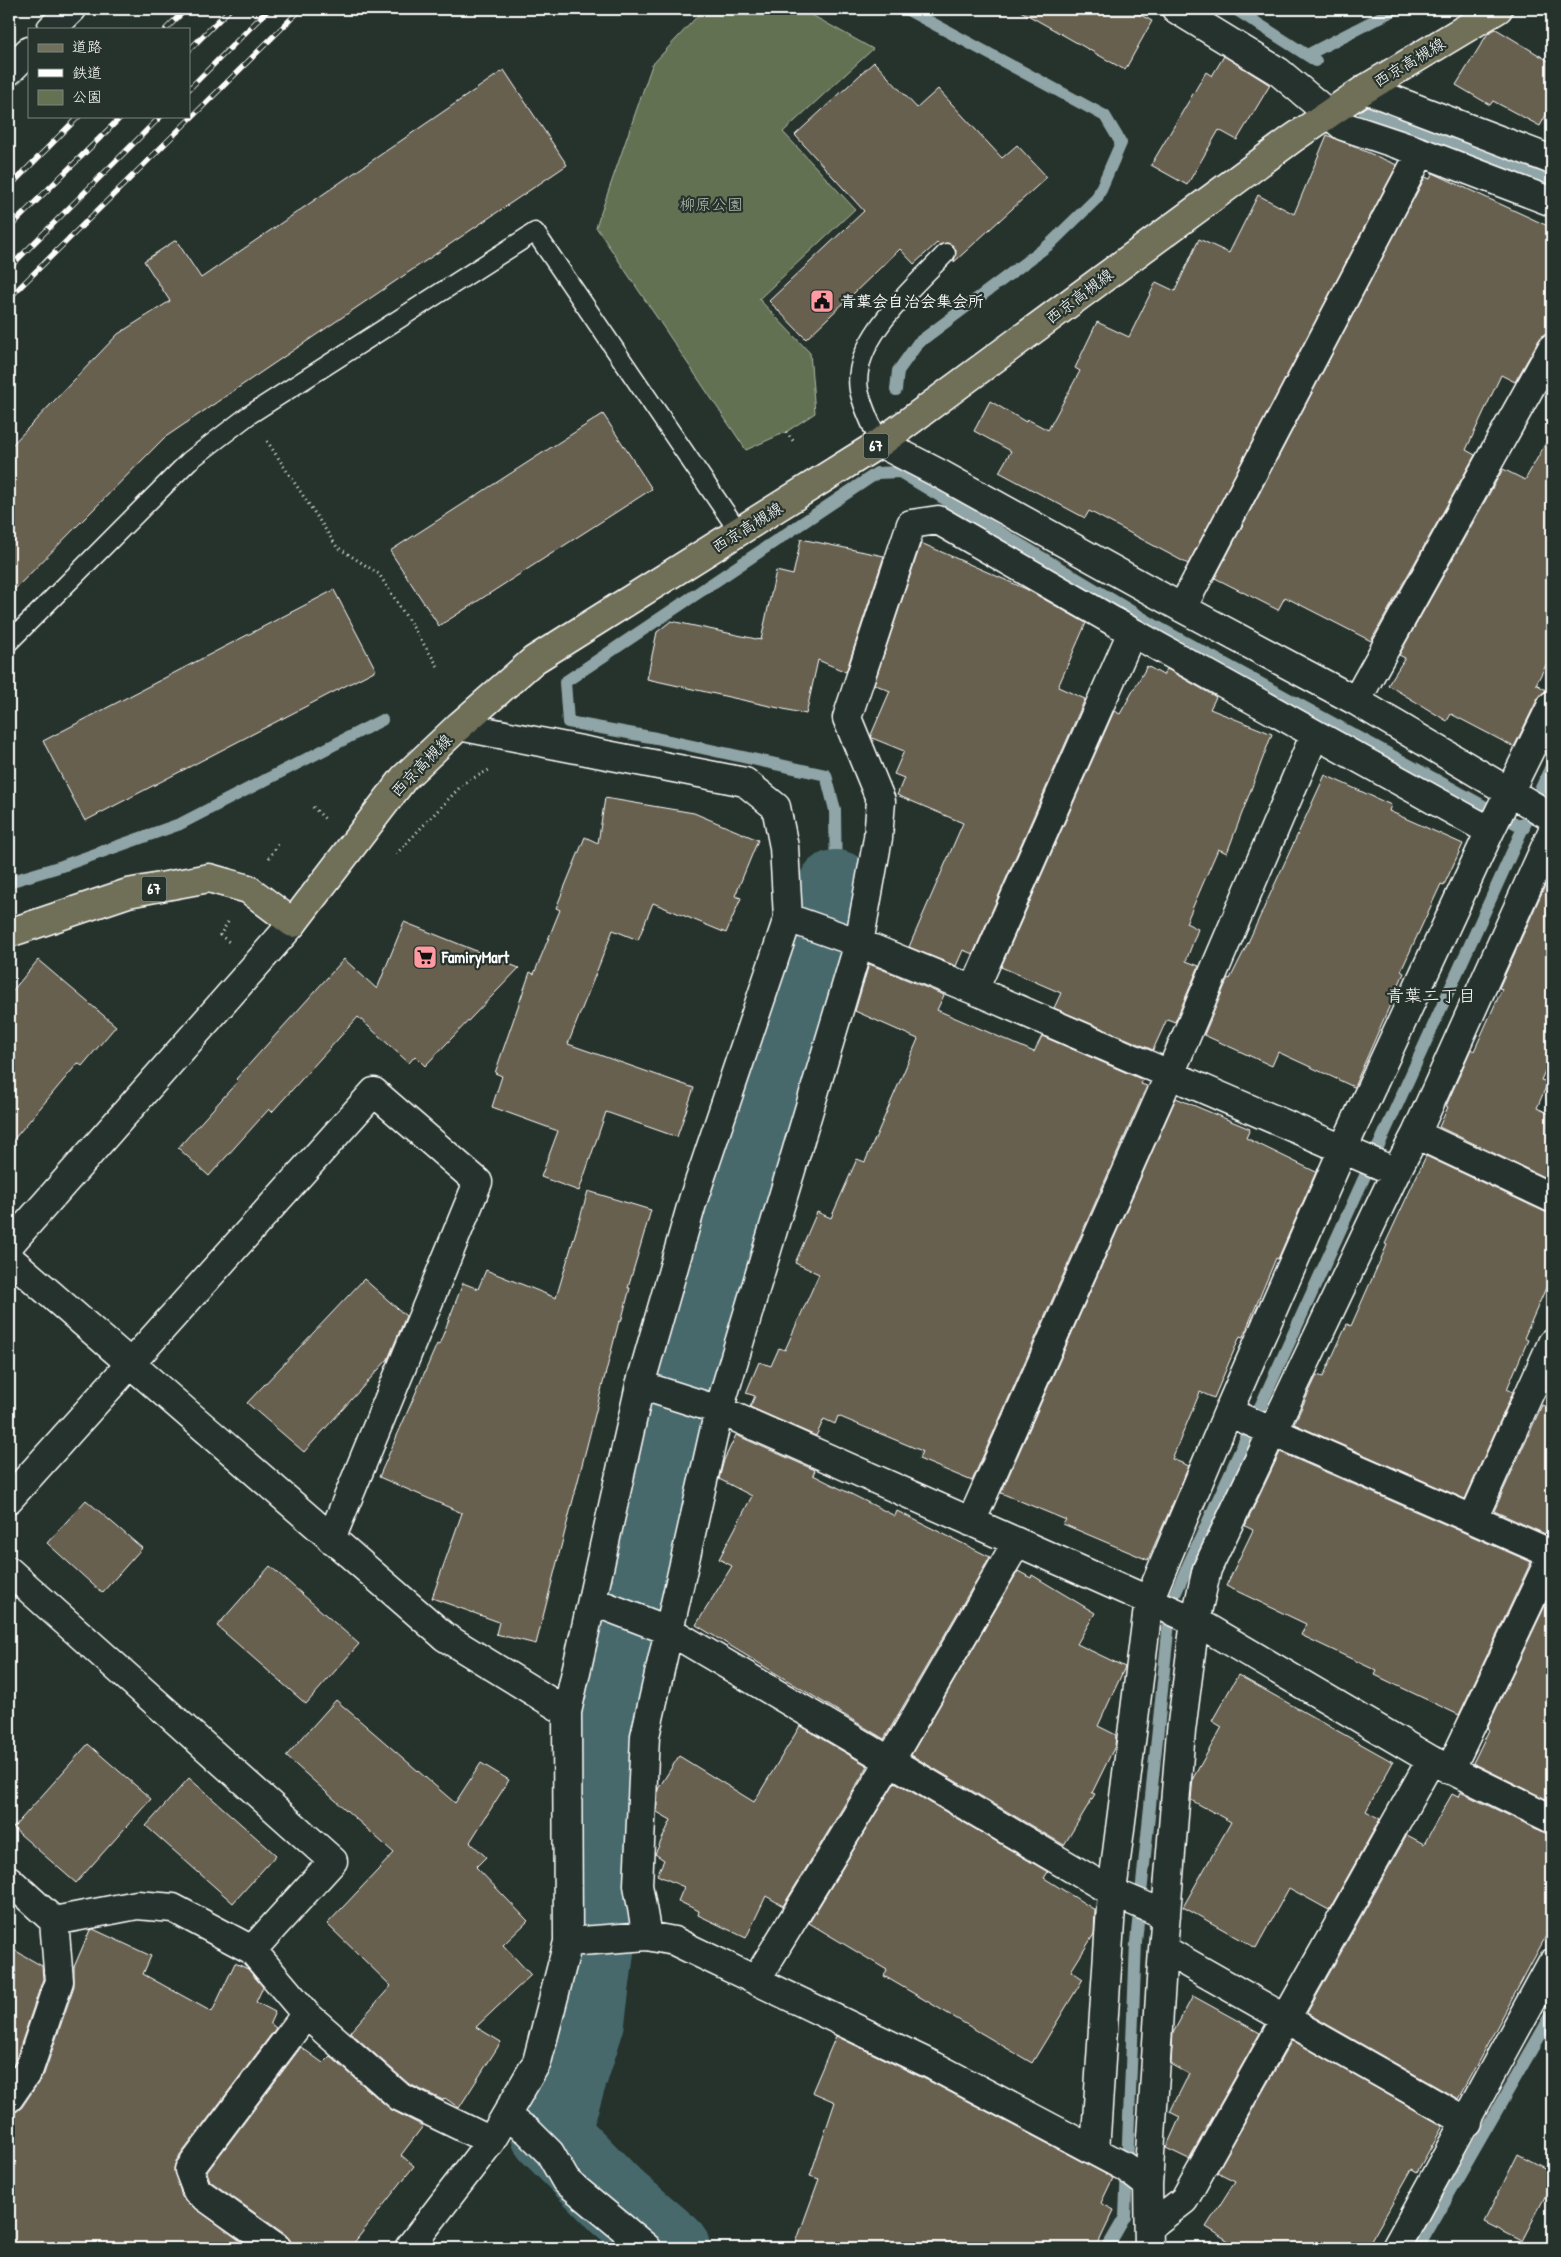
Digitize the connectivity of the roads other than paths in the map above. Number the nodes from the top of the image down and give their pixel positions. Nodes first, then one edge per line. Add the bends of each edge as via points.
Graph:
1 (72, 9) edge
2 (1176, 9) edge
3 (1498, 9) edge
4 (52, 28) edge
5 (28, 52) edge
6 (9, 71) edge
7 (1364, 89) junction
8 (1328, 113) junction
9 (1421, 152) junction
10 (1552, 160) edge
11 (1552, 202) edge
12 (946, 253) dead end
13 (1552, 348) edge
14 (880, 444) junction
15 (739, 532) junction
16 (1182, 608) junction
17 (1132, 632) junction
18 (9, 642) edge
19 (1356, 701) junction
20 (1552, 706) edge
21 (459, 726) junction
22 (1315, 734) junction
23 (1503, 810) junction
24 (1550, 821) edge
25 (788, 918) junction
26 (293, 923) junction
27 (9, 933) edge
28 (859, 943) junction
29 (974, 990) junction
30 (1170, 1074) junction
31 (1416, 1134) junction
32 (1344, 1149) junction
33 (1396, 1172) junction
34 (1552, 1198) edge
35 (9, 1245) edge
36 (9, 1258) edge
37 (1552, 1342) edge
38 (128, 1363) junction
39 (640, 1385) junction
40 (719, 1410) junction
41 (1228, 1412) junction
42 (1273, 1431) junction
43 (9, 1499) edge
44 (1474, 1519) junction
45 (971, 1522) junction
46 (331, 1538) junction
47 (1017, 1542) junction
48 (1552, 1554) edge
49 (9, 1571) edge
50 (1148, 1600) junction
51 (592, 1601) junction
52 (1195, 1621) junction
53 (670, 1631) junction
54 (567, 1712) junction
55 (890, 1761) junction
56 (1441, 1765) junction
57 (1552, 1819) edge
58 (9, 1880) edge
59 (1112, 1892) junction
60 (1166, 1915) junction
61 (54, 1921) junction
62 (647, 1936) junction
63 (568, 1942) junction
64 (1163, 1949) junction
65 (252, 1950) junction
66 (1552, 1962) edge
67 (756, 1980) junction
68 (306, 2014) junction
69 (1287, 2018) junction
70 (9, 2098) edge
71 (506, 2116) junction
72 (1467, 2122) junction
73 (491, 2141) junction
74 (1095, 2151) junction
75 (1148, 2185) junction
76 (1149, 2237) edge
77 (278, 2248) edge
78 (410, 2248) edge
79 (647, 2248) edge
80 (1396, 2248) edge

1 - 4 street
2 - 8 street via 1279,72
3 - 7 main road, 西京高槻線 / 67
5 - 6 street
7 - 8 main road, 西京高槻線 / 67
7 - 10 street
8 - 9 street via 1343,126
8 - 14 main road, 西京高槻線 / 67
9 - 11 street
9 - 16 street
12 - 14 lane via 880,325 860,363 859,389
13 - 19 street
14 - 15 main road, 西京高槻線 / 67
14 - 16 street
15 - 18 lane via 535,232 249,415 189,461
15 - 21 main road, 西京高槻線 / 67 via 534,660
16 - 19 street
17 - 22 street
17 - 28 street via 938,520 911,524 847,718 881,801 878,838
17 - 29 street
19 - 23 street
20 - 23 street
21 - 25 street via 745,782 776,807 784,847
21 - 26 main road, 西京高槻線 / 67 via 404,778
22 - 23 street
22 - 30 street
23 - 24 street
23 - 32 street
24 - 31 street
25 - 28 street
25 - 39 street via 694,1200
26 - 27 main road, 67 via 248,889 209,878 128,893
26 - 35 street
28 - 29 street
28 - 40 street
29 - 30 street
30 - 32 street
30 - 45 street
31 - 33 street
31 - 34 street
32 - 33 street
32 - 41 street
33 - 42 street
36 - 38 street
37 - 44 street
38 - 43 street
38 - 46 street
38 - 46 street via 374,1092 478,1182
39 - 40 street
39 - 51 street
40 - 45 street
40 - 53 street
41 - 42 street
41 - 50 street
42 - 44 street
42 - 52 street via 1207,1569
44 - 48 street
45 - 47 street
46 - 54 street via 445,1637
47 - 50 street
47 - 55 street
48 - 56 street
49 - 65 street via 333,1861
50 - 52 street
50 - 59 street
51 - 53 street
51 - 54 street
52 - 56 street
52 - 60 street via 1181,1731
53 - 55 street
53 - 62 street via 645,1736 638,1885
54 - 63 street
55 - 59 street
55 - 67 street
56 - 57 street
56 - 69 street
58 - 61 street
59 - 60 street
59 - 74 street
60 - 64 street
61 - 65 street via 138,1905 173,1908
61 - 70 street via 59,1981 29,2069
62 - 63 street
62 - 67 street via 674,1941
63 - 71 street via 536,2062
64 - 69 street
64 - 75 street
65 - 68 street
66 - 72 street
67 - 74 street via 934,2066
68 - 73 street via 400,2097
68 - 77 street via 190,2170 197,2191
69 - 72 street
69 - 76 street via 1184,2200
71 - 73 street
71 - 79 street via 528,2131 550,2153 566,2181
72 - 80 street
73 - 78 street
74 - 75 street via 1125,2167
75 - 76 street

